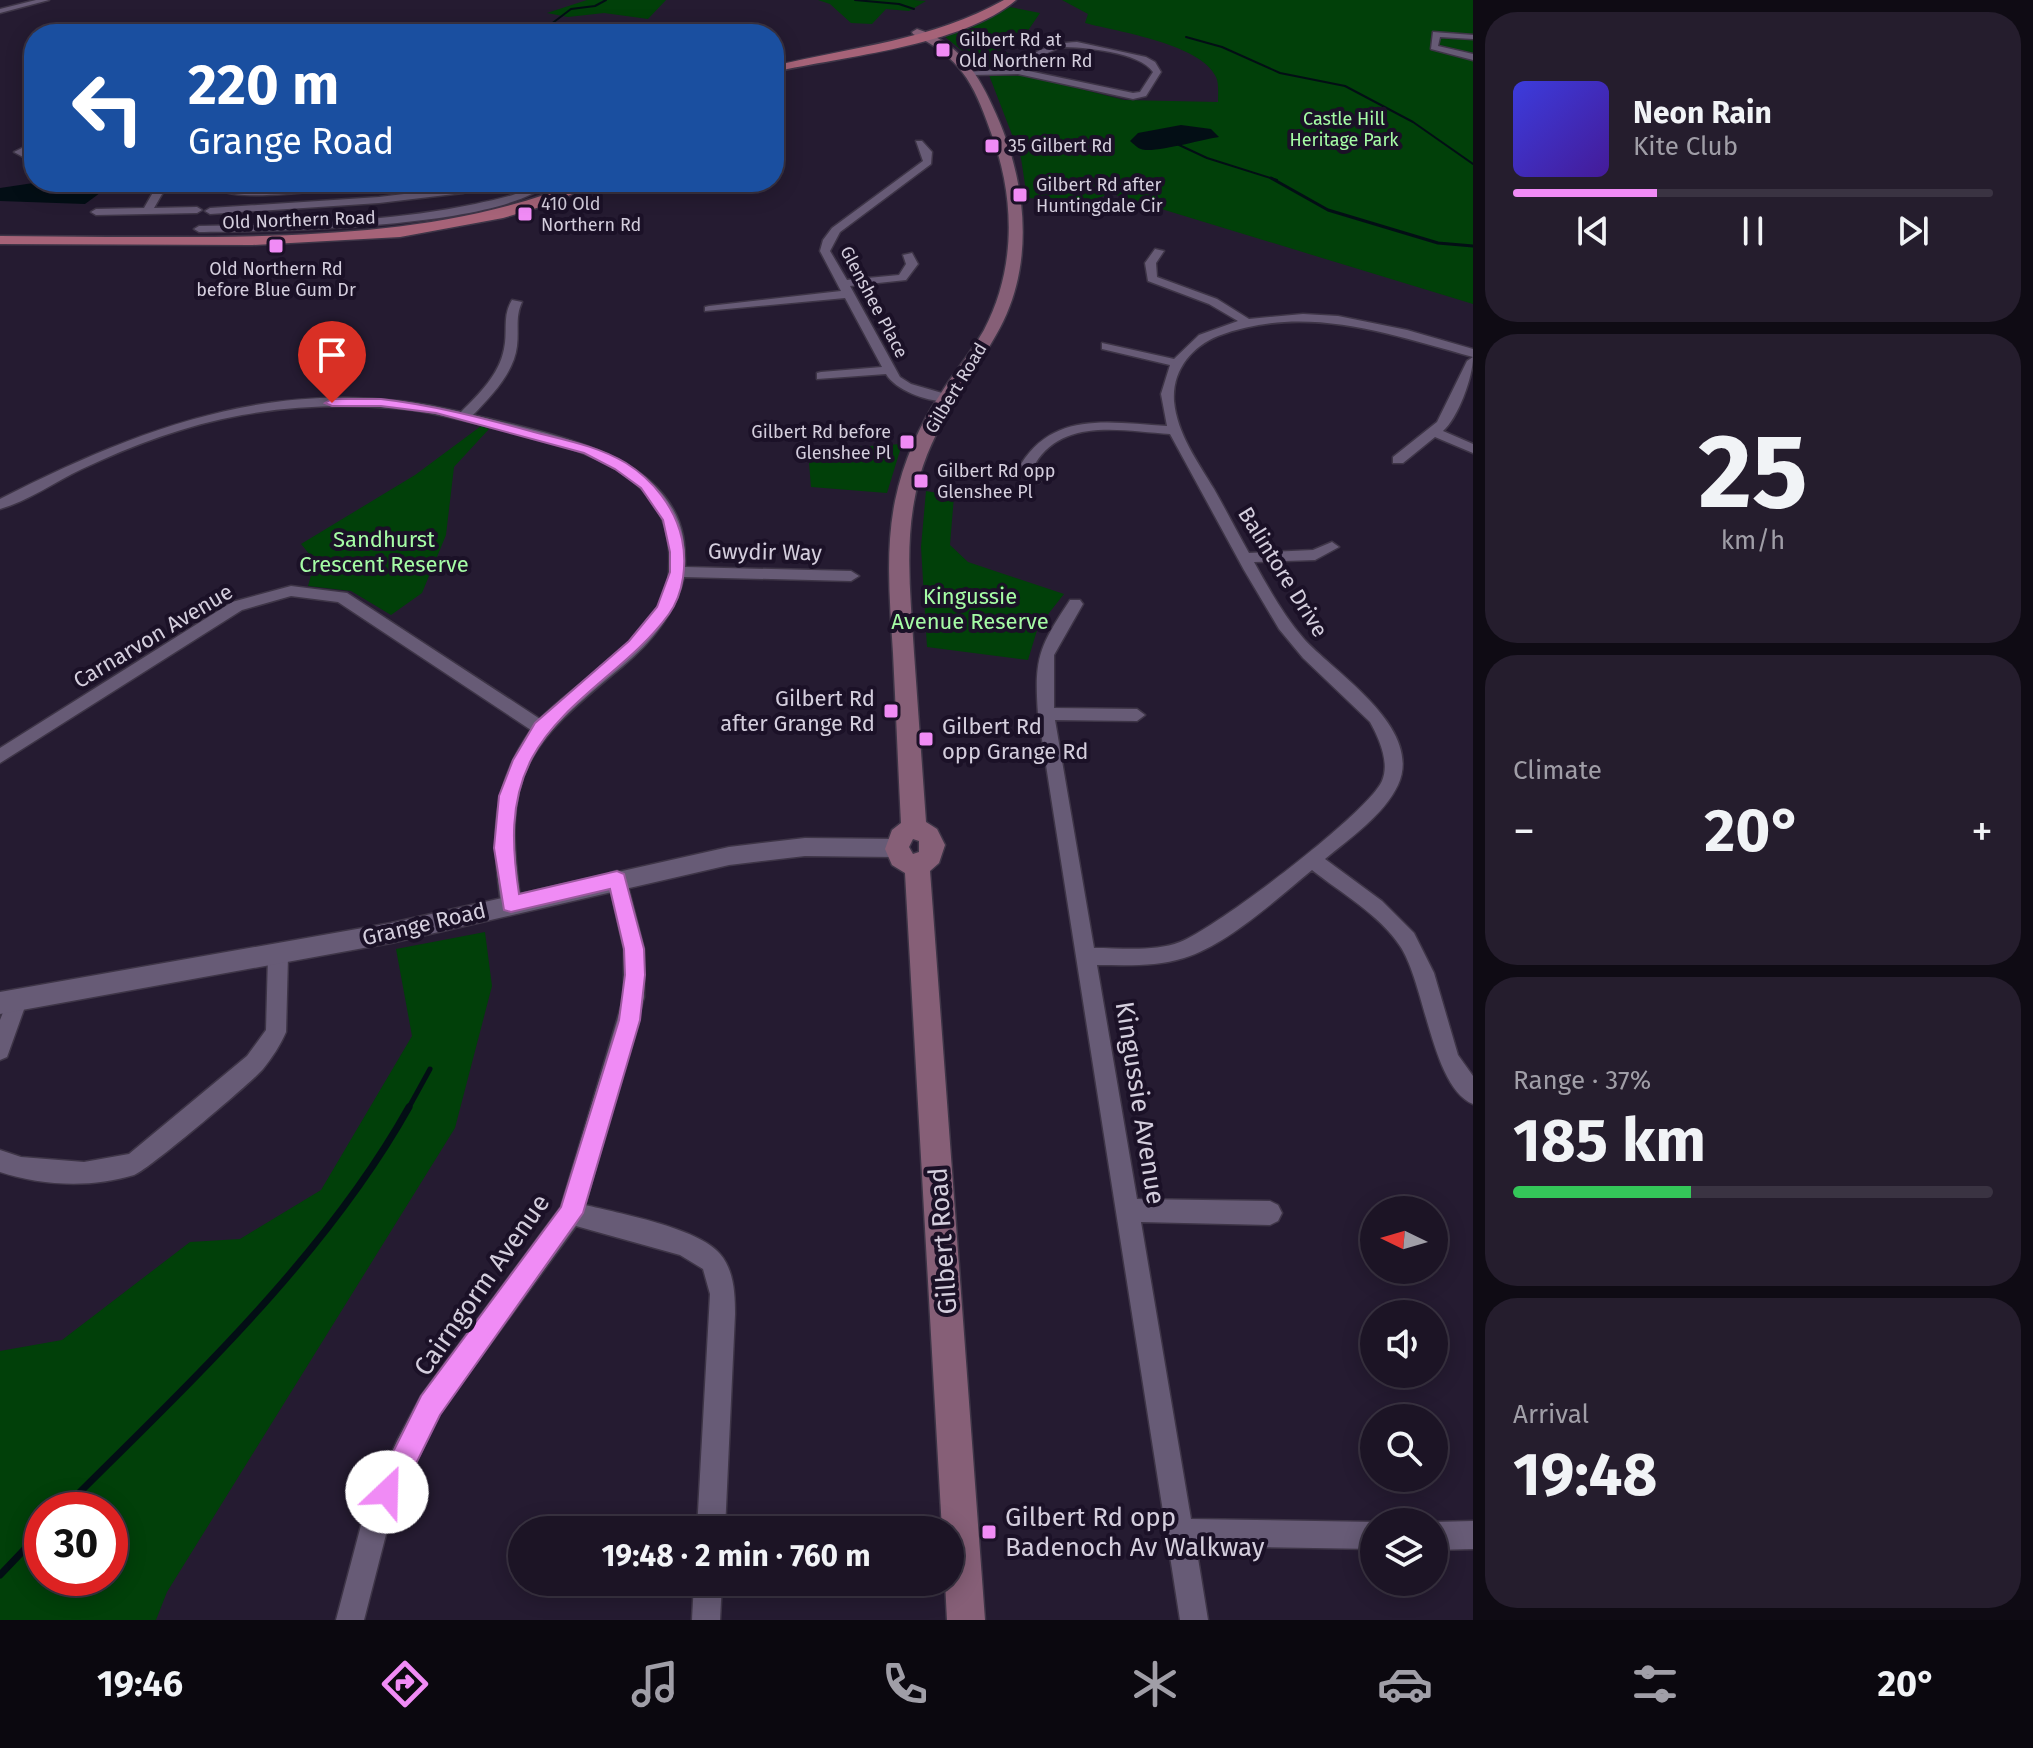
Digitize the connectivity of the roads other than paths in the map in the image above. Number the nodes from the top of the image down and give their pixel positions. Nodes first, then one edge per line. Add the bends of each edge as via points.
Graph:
1 (45, 0) edge
2 (998, 0) edge
3 (1011, 0) edge
4 (0, 11) edge
5 (922, 34) junction
6 (1473, 37) edge
7 (1473, 57) edge
8 (784, 66) edge
9 (1018, 71) junction
10 (973, 72) junction
11 (919, 143) dead end
12 (158, 192) edge
13 (223, 192) edge
14 (446, 192) edge
15 (525, 192) edge
16 (564, 192) edge
17 (148, 210) junction
18 (202, 210) junction
19 (96, 212) dead end
20 (199, 229) junction
21 (0, 240) edge
22 (185, 241) junction
23 (1159, 251) dead end
24 (908, 255) dead end
25 (844, 289) junction
26 (516, 302) dead end
27 (709, 309) dead end
28 (1247, 323) junction
29 (1106, 346) dead end
30 (1473, 353) edge
31 (1473, 361) edge
32 (1177, 363) junction
33 (889, 370) junction
34 (821, 376) dead end
35 (945, 398) junction
36 (464, 417) junction
37 (1438, 428) junction
38 (1175, 430) junction
39 (1473, 438) edge
40 (1473, 449) edge
41 (1398, 460) dead end
42 (1034, 480) dead end
43 (2, 501) edge
44 (1332, 547) dead end
45 (1245, 558) junction
46 (678, 572) junction
47 (851, 576) dead end
48 (1075, 604) dead end
49 (1046, 714) junction
50 (1137, 715) dead end
51 (541, 728) junction
52 (0, 756) edge
53 (906, 856) junction
54 (1312, 860) junction
55 (617, 879) junction
56 (511, 904) junction
57 (278, 956) junction
58 (1087, 957) junction
59 (8, 1002) edge
60 (0, 1050) edge
61 (1473, 1094) edge
62 (0, 1161) edge
63 (1128, 1210) junction
64 (571, 1213) junction
65 (1270, 1213) dead end
66 (712, 1516) edge
67 (1181, 1532) junction
68 (1360, 1535) edge
69 (1473, 1535) edge
70 (1448, 1536) edge
71 (707, 1596) edge
72 (350, 1620) edge
73 (706, 1620) edge
74 (966, 1620) edge
75 (1194, 1620) edge

1 - 4 street
2 - 5 main road
3 - 5 main road via 963,24
5 - 8 main road
5 - 10 main road, Gilbert Road via 955,52
6 - 7 street via 1436,34 1434,47
9 - 9 street via 1133,96 1143,94 1156,74 1148,61 1079,38 1025,62
9 - 10 street
10 - 35 main road, Gilbert Road via 1009,166 1015,264 991,331
11 - 25 street, Glenshee Place via 927,152 926,165 828,240 826,255
12 - 17 street
13 - 18 street
14 - 18 street
15 - 20 street via 463,210 348,227
16 - 22 main road, Old Northern Road via 515,210 393,235
17 - 18 street
17 - 19 street
18 - 20 street
18 - 22 street
20 - 22 street
21 - 22 main road, Old Northern Road
23 - 28 street via 1150,263 1152,279 1209,297
24 - 25 street via 912,264 902,278
25 - 27 street
25 - 33 street, Glenshee Place
26 - 36 street via 511,310 511,349 493,385
28 - 30 street via 1323,318 1366,323
28 - 32 street via 1196,342
29 - 32 street
31 - 37 street
32 - 38 street, Balintore Drive via 1167,390
33 - 34 street
33 - 35 street, Glenshee Place via 907,387
35 - 53 main road, Gilbert Road via 912,473 900,539 914,830 900,834
36 - 43 street via 406,405 350,402 221,415 128,443
36 - 46 street via 558,440 620,466 665,508 676,534
37 - 39 street
37 - 40 street
37 - 41 street
38 - 42 street via 1089,428 1050,436 1033,449 1028,464
38 - 45 street, Balintore Drive
44 - 45 street via 1315,555
45 - 54 street, Balintore Drive via 1295,639 1361,703 1390,745 1390,784
46 - 47 street, Gwydir Way
46 - 51 street via 664,609 650,628
48 - 49 street, Kingussie Avenue via 1045,651
49 - 50 street
49 - 58 street, Kingussie Avenue
51 - 52 street, Carnarvon Avenue via 342,597 291,591 237,606
51 - 56 street via 508,796 503,848
53 - 55 street, Grange Road via 844,846 774,851
53 - 74 main road, Gilbert Road
54 - 58 street, Balintore Drive via 1209,938 1184,950
54 - 61 street via 1375,907 1407,939 1424,973 1449,1059
55 - 56 street, Grange Road
55 - 64 street, Cairngorm Avenue via 634,949 634,997
56 - 57 street, Grange Road
57 - 59 street, Grange Road
57 - 62 street via 276,1032 255,1063 134,1164 84,1173
58 - 63 street, Kingussie Avenue
59 - 60 street
63 - 65 street
63 - 67 street, Kingussie Avenue
64 - 66 street via 691,1247 711,1260 719,1277 723,1314
64 - 72 street, Cairngorm Avenue via 430,1405 378,1514
67 - 68 street
67 - 75 street, Kingussie Avenue
69 - 70 street
71 - 73 street

